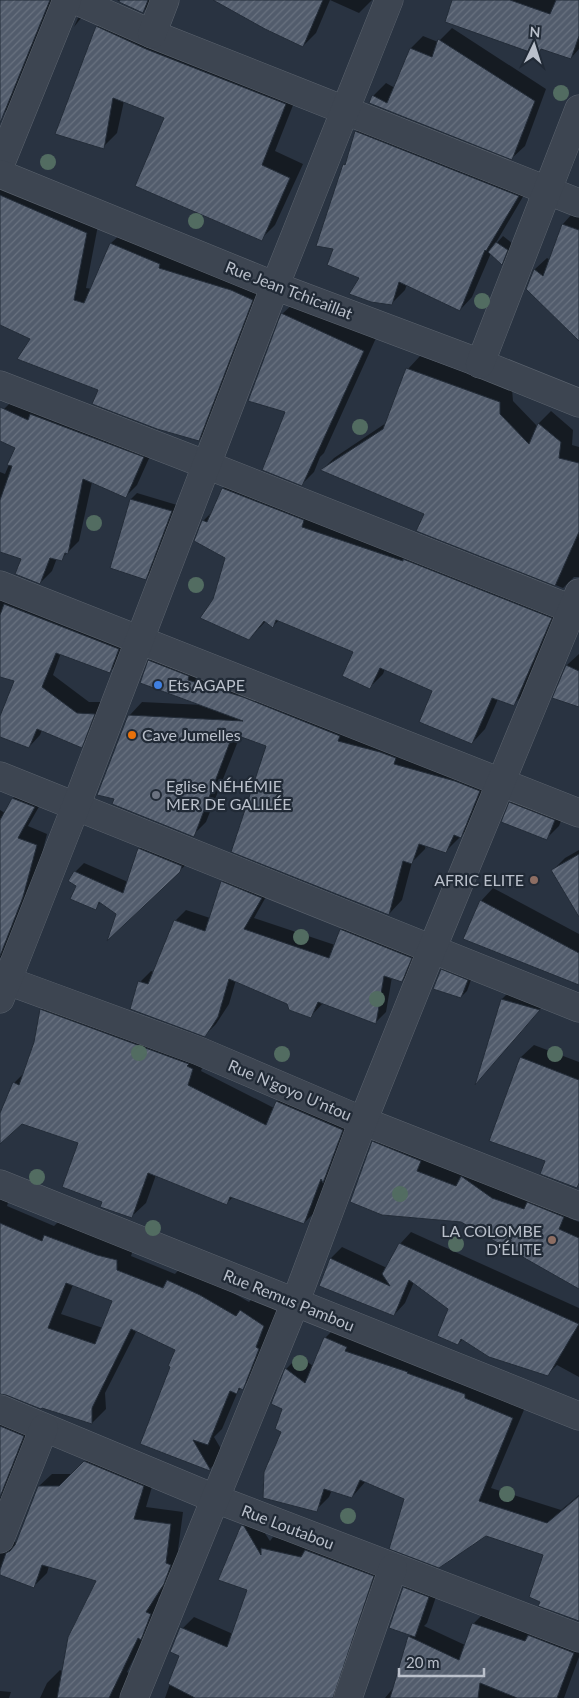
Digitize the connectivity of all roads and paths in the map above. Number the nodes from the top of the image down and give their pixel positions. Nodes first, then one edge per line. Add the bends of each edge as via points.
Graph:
1 (67, 0) edge
2 (75, 0) edge
3 (165, 0) edge
4 (389, 0) edge
5 (152, 34) junction
6 (579, 109) edge
7 (344, 110) junction
8 (0, 165) edge
9 (0, 174) edge
10 (548, 190) junction
11 (579, 203) edge
12 (275, 286) junction
13 (480, 364) junction
14 (0, 385) edge
15 (579, 403) edge
16 (208, 465) junction
17 (0, 585) edge
18 (577, 605) edge
19 (139, 641) junction
20 (0, 776) edge
21 (501, 783) junction
22 (76, 806) junction
23 (579, 813) edge
24 (432, 949) junction
25 (2, 986) edge
26 (579, 1008) edge
27 (363, 1121) junction
28 (0, 1184) edge
29 (579, 1206) edge
30 (295, 1303) junction
31 (0, 1409) edge
32 (579, 1416) edge
33 (44, 1428) junction
34 (216, 1499) junction
35 (0, 1539) edge
36 (394, 1568) junction
37 (579, 1638) edge
38 (134, 1698) edge
39 (348, 1698) edge

1 - 8 street
2 - 5 street
3 - 5 street
4 - 7 street
5 - 7 street
6 - 10 street
7 - 10 street
7 - 12 street
9 - 12 street, Rue Jean Tchicaillat
10 - 11 street
10 - 13 street
12 - 13 street, Rue Jean Tchicaillat
12 - 16 street
13 - 15 street, Rue Jean Tchicaillat
14 - 16 street
16 - 18 street
16 - 19 street
17 - 19 street
18 - 21 street
19 - 21 street
19 - 22 street
20 - 22 street
21 - 23 street
21 - 24 street
22 - 24 street
22 - 25 street
24 - 26 street
24 - 27 street
25 - 27 street, Rue N'goyo U'ntou via 199,1050
27 - 29 street, Rue N'goyo U'ntou
27 - 30 street
28 - 30 street, Rue Remus Pambou
30 - 32 street, Rue Remus Pambou
30 - 34 street
31 - 33 street, Rue Loutabou
33 - 34 street, Rue Loutabou
33 - 35 street
34 - 36 street, Rue Loutabou
34 - 38 street
36 - 37 street, Rue Loutabou
36 - 39 street

